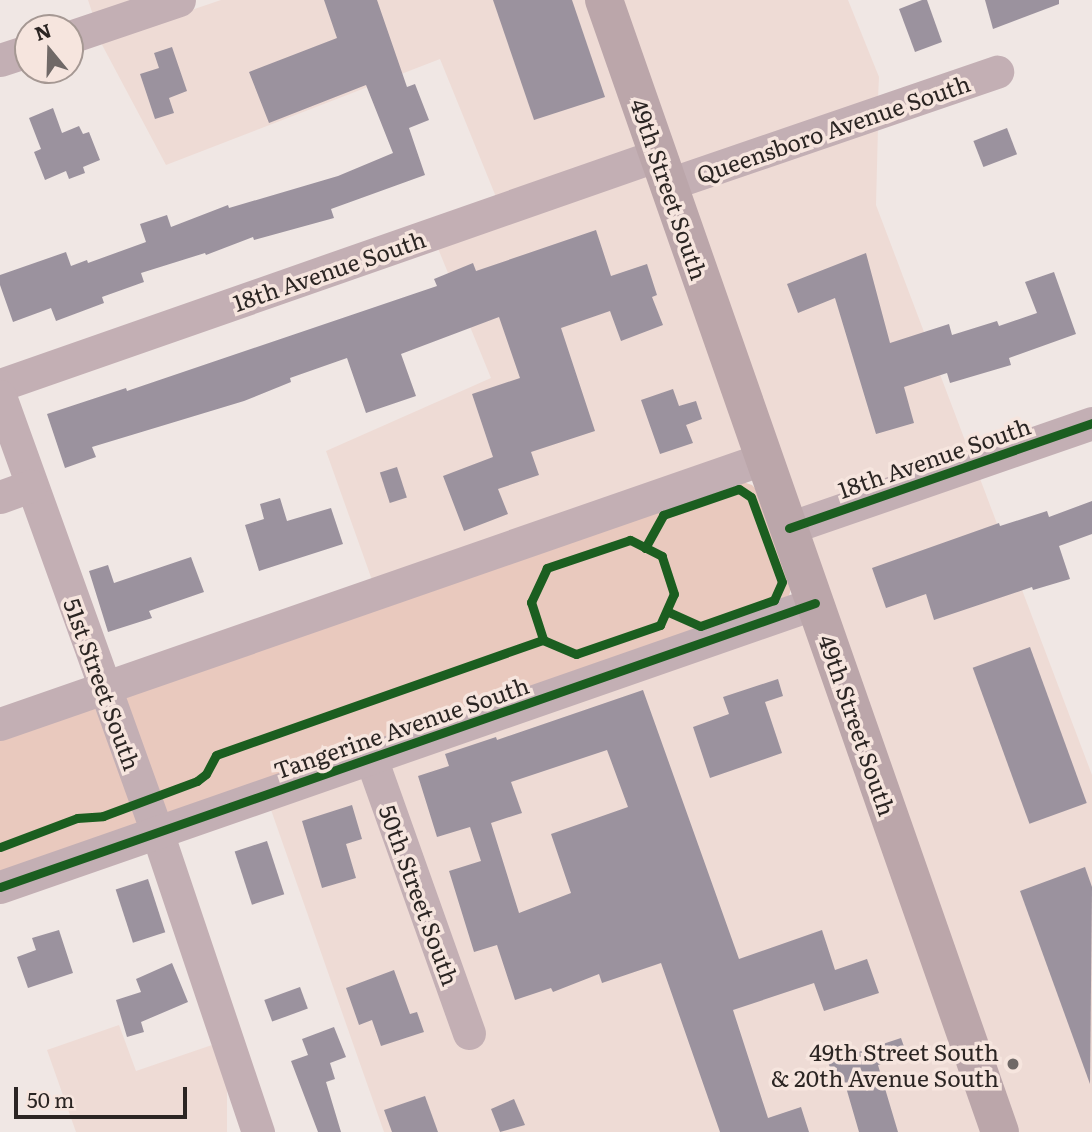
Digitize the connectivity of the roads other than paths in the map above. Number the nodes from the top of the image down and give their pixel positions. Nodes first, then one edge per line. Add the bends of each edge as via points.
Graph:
1 (179, 0) edge
2 (604, 0) edge
3 (84, 32) edge
4 (997, 72) dead end
5 (663, 169) junction
6 (0, 385) edge
7 (0, 396) edge
8 (1092, 423) edge
9 (765, 458) junction
10 (15, 491) edge
11 (789, 528) junction
12 (815, 603) junction
13 (105, 688) junction
14 (0, 724) edge
15 (371, 758) junction
16 (158, 832) junction
17 (0, 887) edge
18 (469, 1033) dead end
19 (258, 1132) edge
20 (1000, 1132) edge

1 - 3 street
2 - 5 main road, 49th Street South
4 - 5 street, Queensboro Avenue South
5 - 6 street, 18th Avenue South
5 - 9 main road, 49th Street South
7 - 10 street, 51st Street South
8 - 11 street, 18th Avenue South
9 - 11 main road, 49th Street South
9 - 13 street
10 - 13 street, 51st Street South
11 - 12 main road, 49th Street South
12 - 15 street, Tangerine Avenue South
12 - 20 main road, 49th Street South
13 - 14 street
13 - 16 street, 51st Street South
15 - 16 street, Tangerine Avenue South
15 - 18 street, 50th Street South
16 - 17 street, Tangerine Avenue South
16 - 19 street, 51st Street South

